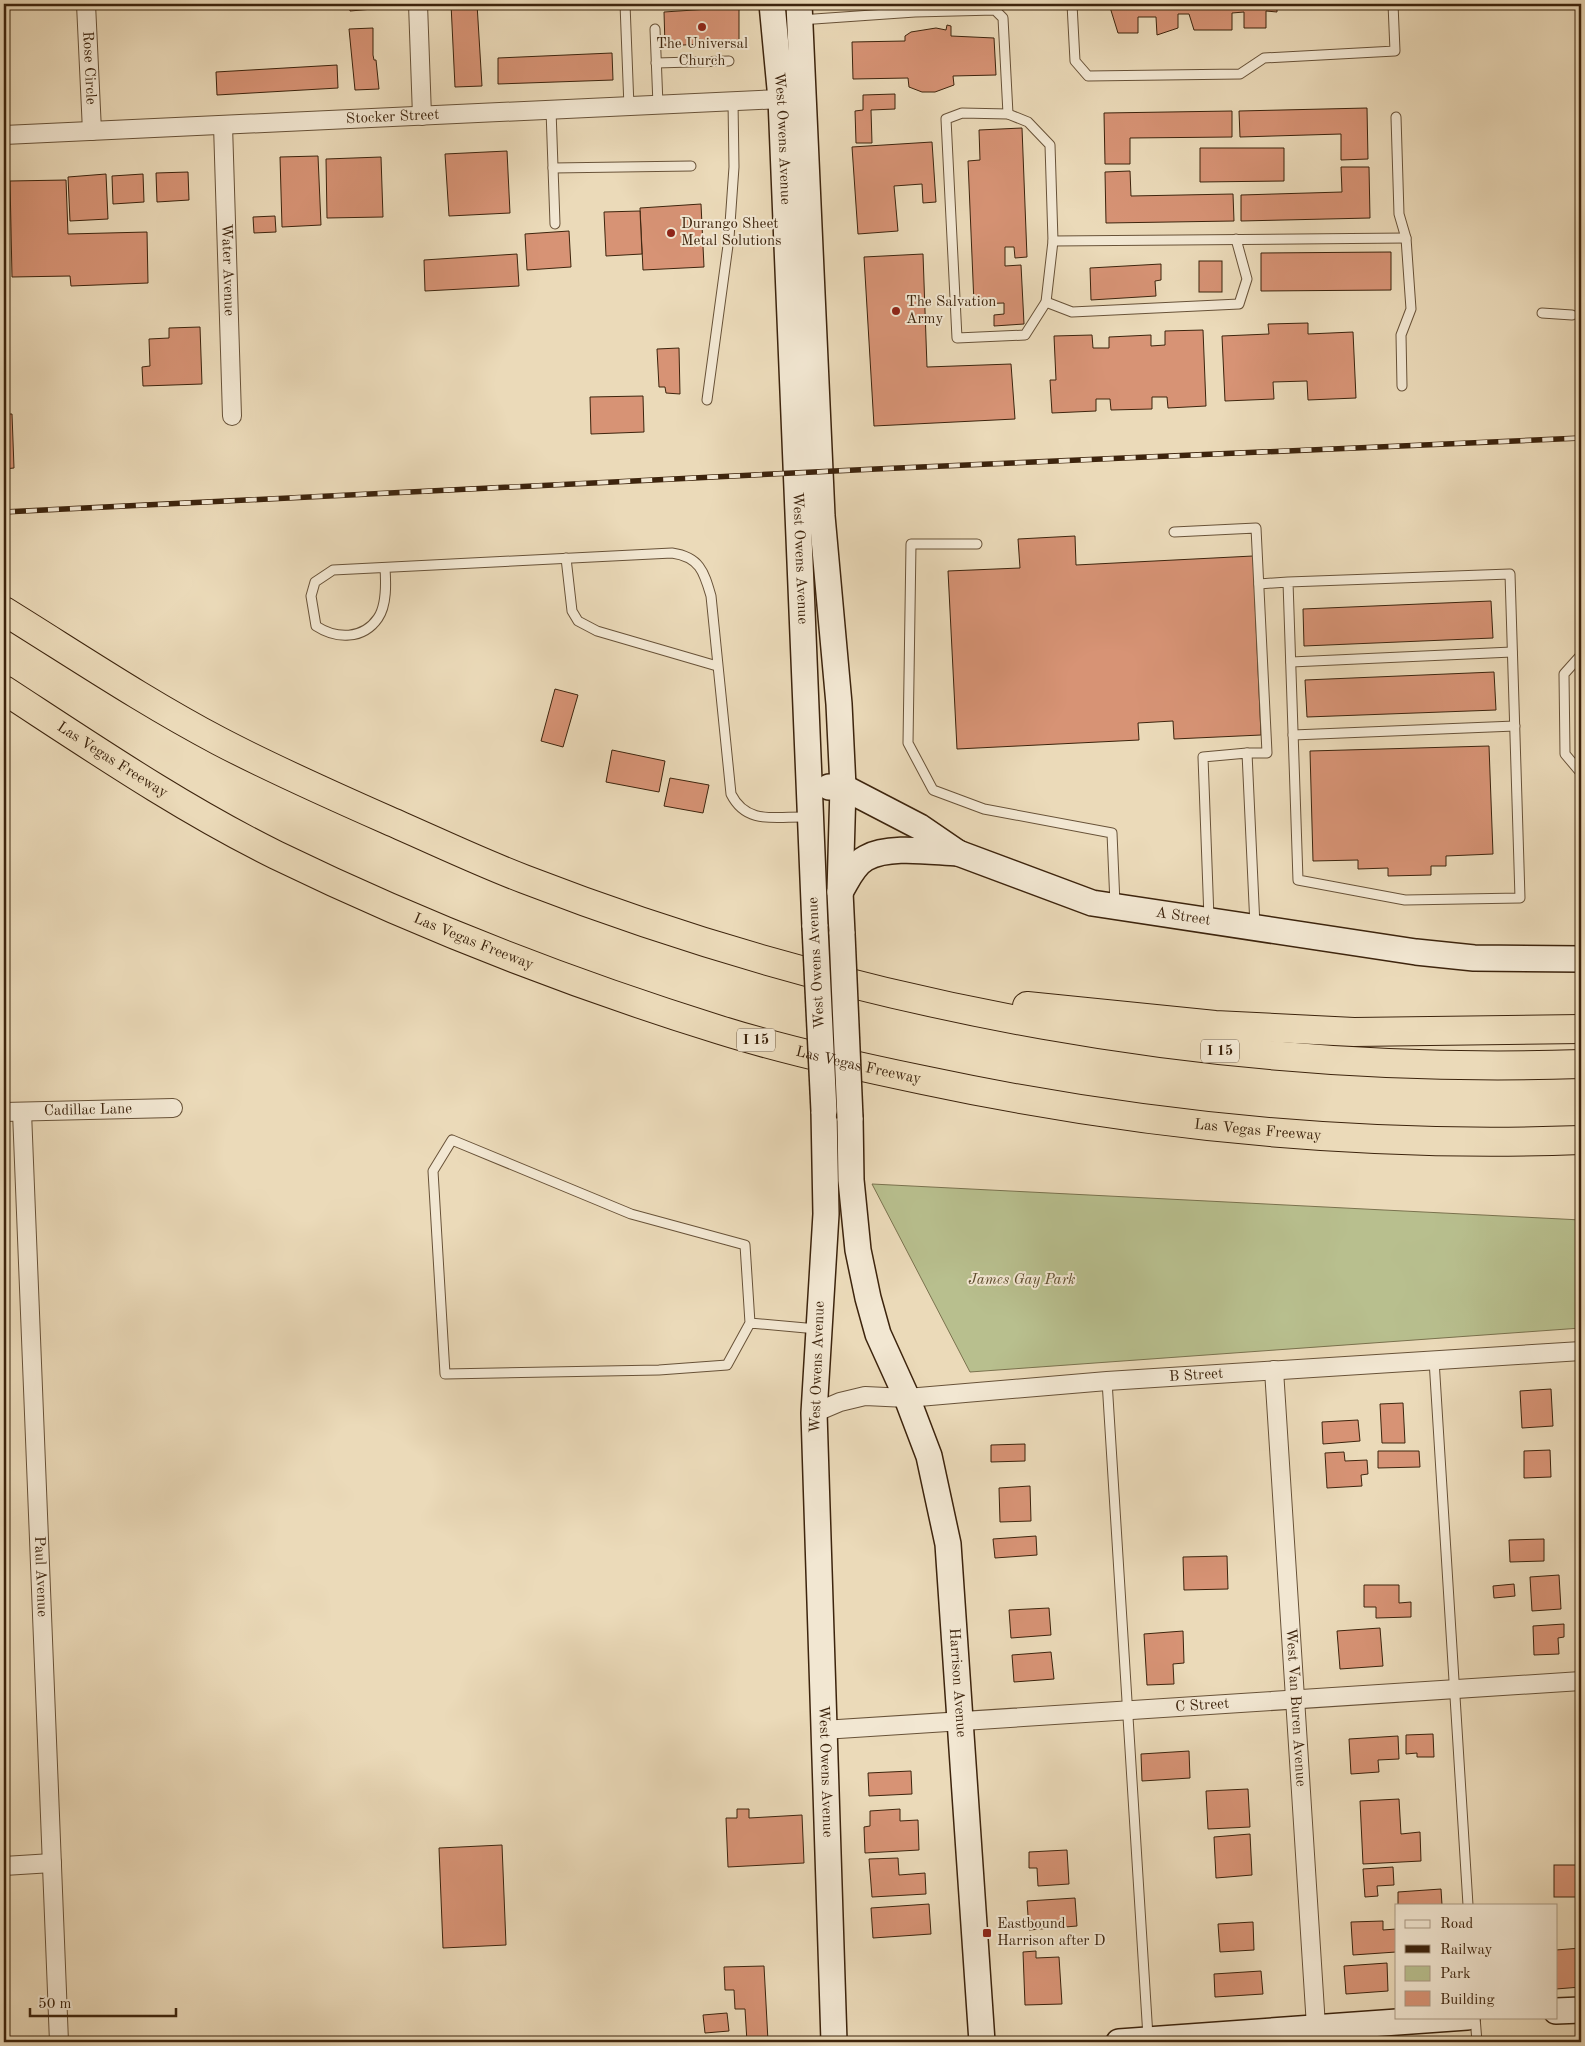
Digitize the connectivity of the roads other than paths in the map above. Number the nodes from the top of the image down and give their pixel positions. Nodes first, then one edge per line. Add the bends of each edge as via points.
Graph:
1 (86, 4) edge
2 (418, 4) edge
3 (625, 4) edge
4 (772, 4) edge
5 (1072, 4) edge
6 (1393, 4) edge
7 (800, 12) edge
8 (654, 29) dead end
9 (729, 62) dead end
10 (656, 63) junction
11 (781, 99) junction
12 (733, 102) junction
13 (658, 105) junction
14 (629, 107) junction
15 (551, 110) junction
16 (1008, 114) junction
17 (422, 116) junction
18 (1396, 117) dead end
19 (223, 125) junction
20 (92, 131) junction
21 (4, 135) edge
22 (691, 166) dead end
23 (553, 168) junction
24 (555, 224) dead end
25 (1406, 238) junction
26 (1236, 239) junction
27 (1053, 241) junction
28 (1046, 302) junction
29 (1542, 313) dead end
30 (1572, 315) dead end
31 (1402, 386) dead end
32 (707, 400) dead end
33 (232, 416) dead end
34 (1174, 532) dead end
35 (977, 544) dead end
36 (566, 558) junction
37 (385, 568) junction
38 (1288, 582) junction
39 (1259, 584) junction
40 (4, 611) edge
41 (1512, 652) junction
42 (1581, 655) edge
43 (1291, 662) junction
44 (717, 666) junction
45 (4, 690) edge
46 (1515, 726) junction
47 (1293, 735) junction
48 (1247, 753) junction
49 (1581, 773) edge
50 (810, 786) junction
51 (842, 787) junction
52 (811, 816) junction
53 (958, 853) junction
54 (840, 892) junction
55 (1115, 906) junction
56 (1210, 921) junction
57 (1255, 928) junction
58 (1581, 960) edge
59 (864, 987) junction
60 (1581, 1029) edge
61 (1581, 1064) edge
62 (173, 1108) dead end
63 (4, 1112) edge
64 (22, 1112) junction
65 (1581, 1140) edge
66 (750, 1324) junction
67 (819, 1329) junction
68 (878, 1334) joint
69 (1581, 1351) edge
70 (1434, 1360) junction
71 (1274, 1370) junction
72 (1108, 1381) junction
73 (907, 1398) junction
74 (814, 1413) junction
75 (1581, 1681) edge
76 (1455, 1689) junction
77 (1295, 1699) junction
78 (1128, 1710) junction
79 (961, 1721) junction
80 (823, 1730) junction
81 (52, 1863) junction
82 (4, 1866) edge
83 (1468, 1904) edge
84 (1581, 2010) edge
85 (1558, 2012) edge
86 (1459, 2018) edge
87 (1476, 2018) edge
88 (1317, 2035) edge
89 (1148, 2041) edge
90 (60, 2042) edge
91 (834, 2042) edge
92 (982, 2042) edge
93 (1119, 2042) edge
94 (1477, 2042) edge

1 - 20 street, Rose Circle
2 - 17 street
3 - 14 lane
4 - 11 main road, West Owens Avenue
5 - 6 lane via 1075,61 1088,76 1240,74 1264,58 1395,51
7 - 16 lane via 995,10 1004,18
7 - 51 main road, West Owens Avenue via 822,516 839,704
8 - 10 lane
9 - 10 lane
10 - 13 lane
11 - 12 street, Stocker Street
11 - 50 main road, West Owens Avenue
12 - 13 street, Stocker Street
12 - 32 lane via 734,167 729,238
13 - 14 street, Stocker Street
14 - 15 street, Stocker Street
15 - 17 street, Stocker Street
15 - 23 lane
16 - 27 lane via 1028,122 1050,145
16 - 28 lane via 962,113 946,119 956,338 1024,335
17 - 19 street, Stocker Street
18 - 25 lane via 1399,214
19 - 20 street, Stocker Street
19 - 33 street, Water Avenue
20 - 21 street, Stocker Street
22 - 23 lane
23 - 24 lane
25 - 26 lane
25 - 31 lane via 1411,309 1401,334
26 - 27 lane
26 - 28 lane via 1247,279 1238,304 1072,312
27 - 28 lane
29 - 30 lane
34 - 39 lane via 1256,528
35 - 55 lane via 911,544 908,743 934,790 984,809 1112,833
36 - 37 lane
36 - 44 lane via 572,611 578,621 597,631
36 - 44 lane via 672,553 686,555 696,562 705,575 711,596
37 - 37 lane via 333,570 315,582 311,596 316,626 327,633 351,636 366,631 379,617 386,589
38 - 39 lane
38 - 41 lane via 1510,574
38 - 43 lane
39 - 48 lane via 1267,753
40 - 59 highway, I 15 via 216,740 306,784 492,866 679,935 765,962
41 - 43 lane
41 - 46 lane
42 - 49 lane via 1564,674 1565,754
43 - 47 lane
44 - 52 lane via 731,794 737,806 752,816
45 - 65 highway, Las Vegas Freeway / I 15 via 176,801 275,854 494,950 606,992 740,1036 878,1071 1103,1114 1229,1128 1417,1141
46 - 47 lane
46 - 47 lane via 1520,898 1405,900 1298,880
48 - 56 lane via 1203,757
48 - 57 lane
50 - 51 main road, A Street
50 - 52 main road, West Owens Avenue
51 - 53 main road, A Street via 920,827
51 - 54 main road, West Owens Avenue
52 - 67 main road, West Owens Avenue, bridge via 826,1214
53 - 54 main road via 886,851 864,858
53 - 55 main road, A Street via 1092,903
54 - 68 main road, West Owens Avenue, bridge via 851,1180 858,1250
55 - 56 main road, A Street
56 - 57 main road, A Street
57 - 58 main road, A Street via 1474,958
59 - 60 highway via 1264,1028 1354,1032
59 - 61 highway, I 15 via 1048,1026 1229,1052 1364,1062
62 - 64 street, Cadillac Lane
63 - 64 street, Cadillac Lane
64 - 81 street, Paul Avenue
66 - 66 lane via 745,1245 631,1214 452,1140 433,1171 445,1374 659,1370 727,1365
66 - 67 lane
67 - 74 main road, West Owens Avenue
68 - 73 main road, Harrison Avenue
69 - 70 street, B Street
70 - 71 street, B Street
70 - 76 lane
71 - 72 street, B Street
71 - 77 street, West Van Buren Avenue
72 - 73 street, B Street
72 - 78 lane
73 - 74 street, B Street via 865,1396
73 - 79 main road, Harrison Avenue via 929,1456 948,1544
74 - 80 main road, West Owens Avenue
75 - 76 street, C Street
76 - 77 street, C Street
76 - 83 lane
77 - 78 street, C Street
77 - 88 street, West Van Buren Avenue
78 - 79 street, C Street
78 - 89 lane
79 - 80 street, C Street
79 - 92 main road, Harrison Avenue
80 - 91 main road, West Owens Avenue
81 - 82 street
81 - 90 street, Paul Avenue
84 - 85 main road
86 - 88 main road
87 - 94 lane
88 - 89 main road
89 - 93 main road

